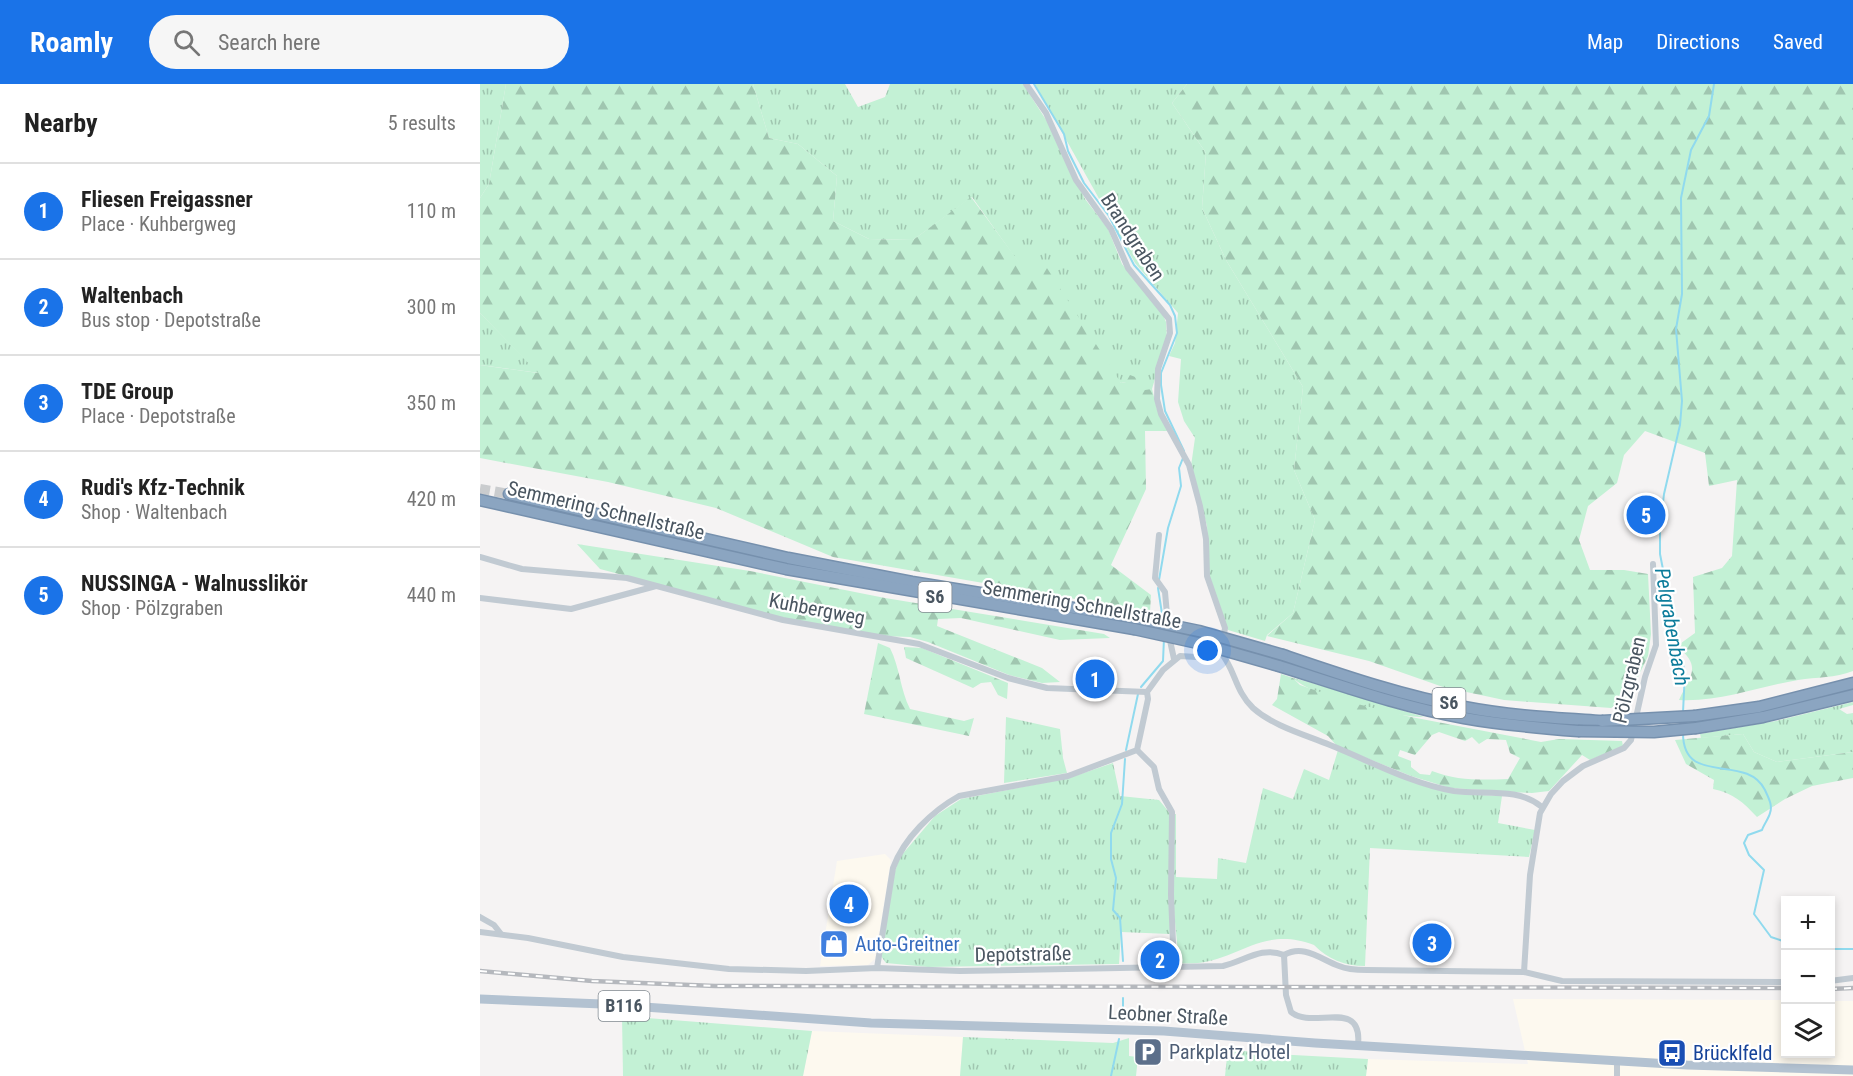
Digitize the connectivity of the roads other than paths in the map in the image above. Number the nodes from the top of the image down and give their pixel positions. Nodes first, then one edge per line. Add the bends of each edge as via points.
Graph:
1 (1026, 84) edge
2 (509, 494) tunnel mouth
3 (480, 500) edge
4 (1159, 535) dead end
5 (480, 556) edge
6 (1653, 564) dead end
7 (656, 586) junction
8 (480, 598) edge
9 (1221, 653) junction
10 (1174, 659) junction
11 (1853, 683) edge
12 (1147, 692) junction
13 (1853, 695) edge
14 (1695, 722) junction
15 (1137, 750) junction
16 (1542, 807) junction
17 (480, 917) edge
18 (480, 932) edge
19 (501, 934) junction
20 (1284, 955) junction
21 (1174, 967) junction
22 (877, 968) junction
23 (1524, 972) junction
24 (1853, 978) edge
25 (1835, 980) edge
26 (1781, 982) edge
27 (480, 999) edge
28 (1358, 1045) junction
29 (1617, 1061) junction
30 (1853, 1070) edge
31 (1766, 1072) edge
32 (1617, 1076) edge

1 - 9 street, Brandgraben via 1050,120 1076,180 1111,230 1128,268 1169,319 1170,333 1158,369 1157,399 1189,465 1200,506 1207,576 1225,628
2 - 14 highway, Semmering Schnellstraße / S6, bridge via 788,558 1198,631 1464,707 1522,716
3 - 14 highway, Semmering Schnellstraße / S6, bridge via 786,569 1202,644 1462,718 1578,731 1654,732
4 - 10 street via 1155,578 1165,592
5 - 7 street, Kuhbergweg via 522,569 627,578
6 - 16 street, Pölzgraben via 1656,645 1631,740 1576,771
7 - 8 street via 571,609
7 - 12 street, Kuhbergweg via 783,620 919,644 1008,678 1047,688
9 - 10 street via 1212,658
9 - 16 street via 1244,697 1272,720 1435,786 1521,795
10 - 12 street
11 - 14 highway, Semmering Schnellstraße / S6
12 - 15 street
13 - 14 highway, Semmering Schnellstraße / S6 via 1763,717
15 - 21 street via 1154,767 1159,789 1172,812
15 - 22 street via 1068,776 969,792 946,803 898,854
16 - 23 street via 1530,875
17 - 19 street
18 - 19 street, Depotstraße
19 - 22 street, Depotstraße via 623,957 729,969
20 - 21 street, Depotstraße via 1261,952 1223,966
20 - 23 street, Depotstraße via 1291,951 1308,952 1337,966 1367,970
20 - 28 street via 1291,1012 1307,1019 1342,1016 1359,1036
21 - 22 street, Depotstraße via 960,971
23 - 26 street, Depotstraße via 1562,981
24 - 25 street
27 - 28 main road, Leobner Straße / B116 via 871,1023 1164,1031
28 - 29 main road, Leobner Straße / B116
29 - 31 main road, Leobner Straße / B116
29 - 32 street
30 - 31 main road, Leobner Straße / B116

